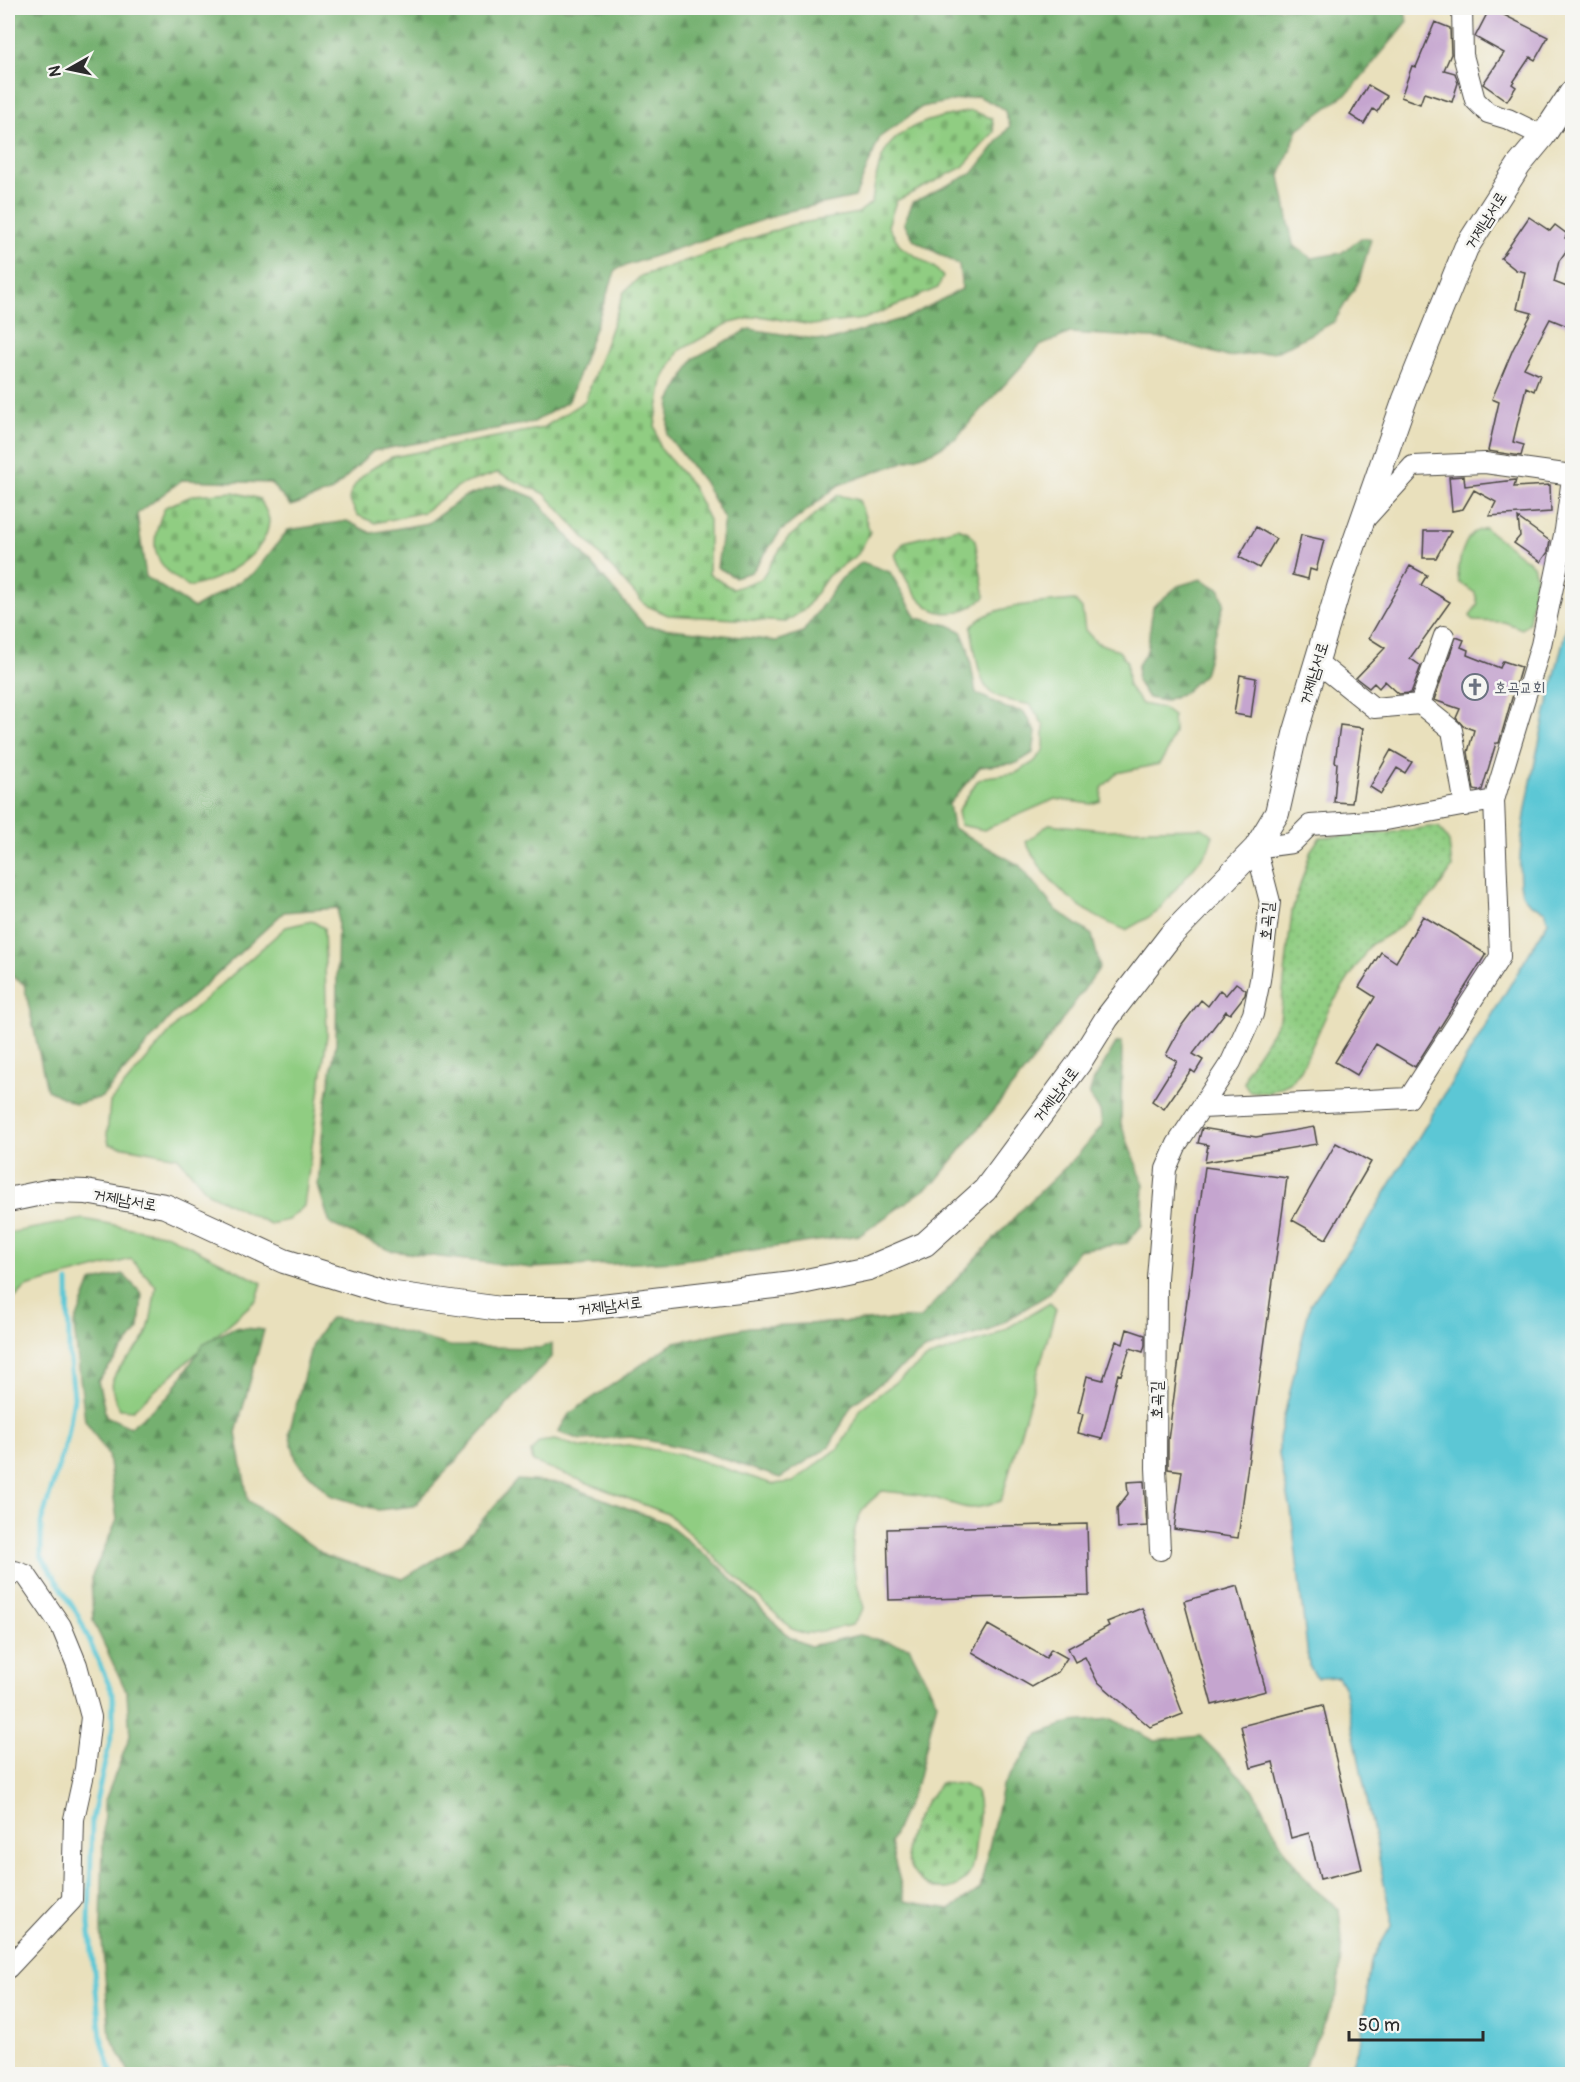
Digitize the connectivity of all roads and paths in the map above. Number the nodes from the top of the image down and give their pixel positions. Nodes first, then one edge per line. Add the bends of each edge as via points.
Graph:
1 (1462, 8) edge
2 (1572, 92) edge
3 (1543, 136) junction
4 (1572, 477) edge
5 (1362, 522) junction
6 (1444, 636) dead end
7 (1317, 662) junction
8 (1420, 704) junction
9 (1494, 800) junction
10 (1465, 806) junction
11 (1256, 848) junction
12 (1202, 1108) junction
13 (8, 1200) edge
14 (1160, 1550) dead end
15 (8, 1578) edge
16 (8, 1968) edge

1 - 3 street via 1463,55 1475,100 1488,113
2 - 3 main road, 거제남서로
3 - 5 main road, 거제남서로 via 1519,165 1466,248
4 - 5 street via 1485,463 1413,466
4 - 9 street via 1566,530 1541,645
5 - 7 main road, 거제남서로
6 - 8 street
7 - 8 street via 1374,708
7 - 11 main road, 거제남서로 via 1277,813
8 - 10 street via 1452,730
9 - 10 street
9 - 12 street via 1500,957 1410,1098
10 - 11 street via 1386,820 1310,825 1292,843
11 - 12 street, 호곡길 via 1270,902 1253,1014 1232,1062
11 - 13 main road, 거제남서로 via 1171,935 985,1190 925,1244 869,1268 722,1293 576,1309 500,1309 388,1293 284,1261 165,1206 86,1192 51,1191
12 - 14 street, 호곡길 via 1166,1168 1157,1278 1156,1468
15 - 16 street via 15,1571 26,1575 61,1626 77,1665 91,1718 74,1819 72,1900

